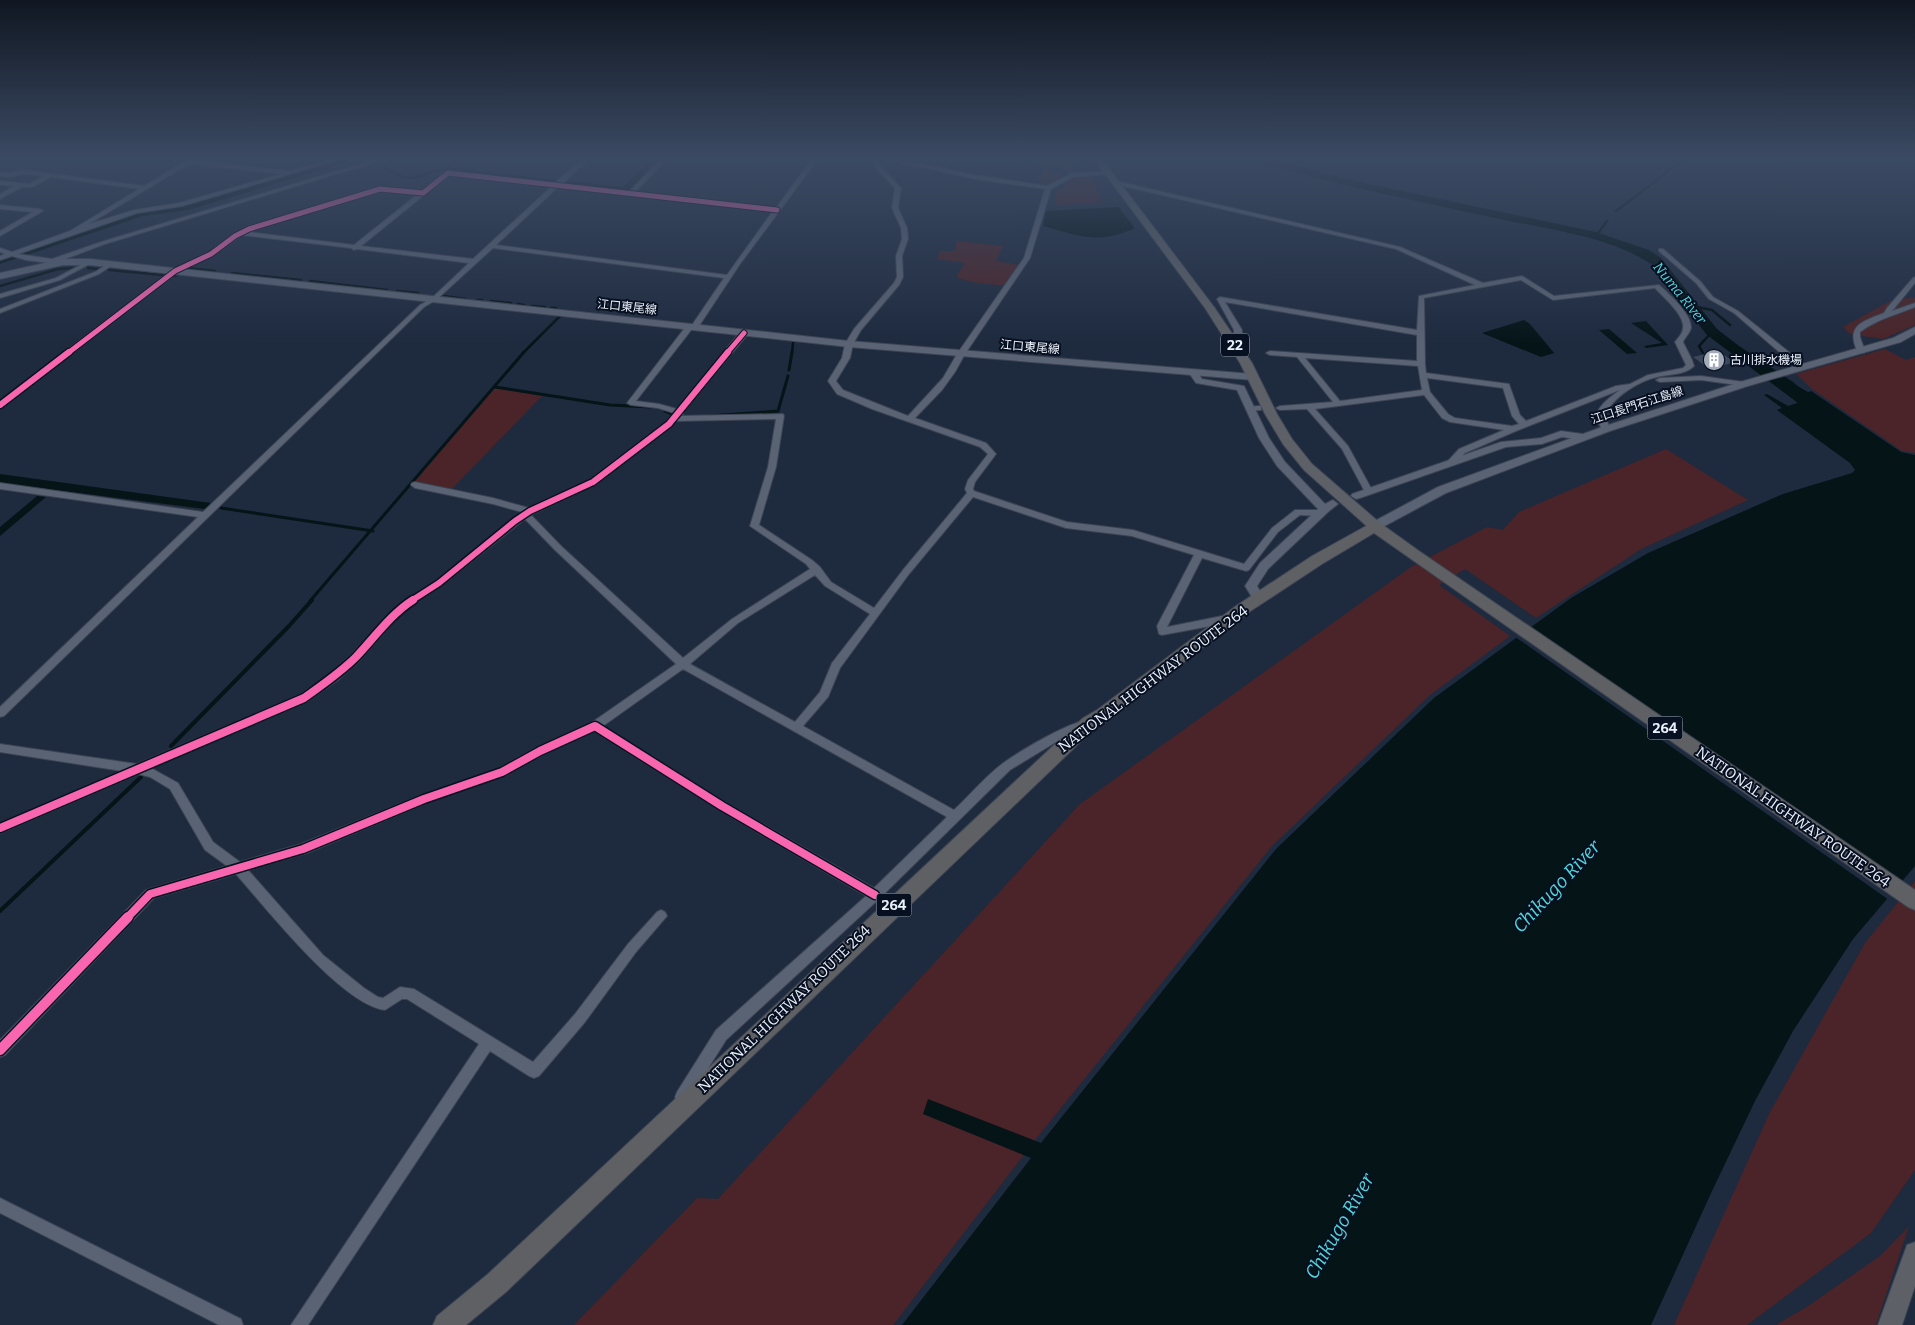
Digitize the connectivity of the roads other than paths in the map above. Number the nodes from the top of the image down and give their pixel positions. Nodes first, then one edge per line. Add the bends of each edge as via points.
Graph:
1 (23, 221) edge
2 (91, 221) edge
3 (106, 221) edge
4 (177, 221) edge
5 (279, 221) edge
6 (388, 221) edge
7 (518, 221) edge
8 (769, 221) edge
9 (901, 221) edge
10 (1038, 221) edge
11 (1144, 221) edge
12 (1278, 221) edge
13 (72, 232) junction
14 (240, 233) junction
15 (0, 234) edge
16 (491, 246) junction
17 (354, 248) junction
18 (0, 250) edge
19 (1661, 250) dead end
20 (14, 254) junction
21 (0, 258) edge
22 (54, 262) junction
23 (90, 262) junction
24 (474, 262) junction
25 (111, 264) junction
26 (175, 271) junction
27 (0, 276) edge
28 (728, 278) junction
29 (1915, 278) edge
30 (1481, 285) junction
31 (0, 296) edge
32 (434, 298) junction
33 (1915, 305) edge
34 (0, 311) edge
35 (1888, 314) junction
36 (692, 327) junction
37 (1915, 330) edge
38 (744, 332) junction
39 (1420, 333) junction
40 (849, 344) junction
41 (1237, 348) junction
42 (1861, 351) junction
43 (1270, 353) dead end
44 (961, 354) junction
45 (1298, 354) junction
46 (1421, 364) junction
47 (1802, 367) junction
48 (1194, 373) junction
49 (1424, 375) junction
50 (1253, 377) junction
51 (1744, 384) junction
52 (1633, 386) junction
53 (1426, 392) junction
54 (1337, 402) junction
55 (0, 405) edge
56 (1309, 407) junction
57 (1280, 408) dead end
58 (678, 416) junction
59 (910, 419) junction
60 (1524, 424) junction
61 (1513, 428) junction
62 (1606, 429) junction
63 (1584, 437) junction
64 (1451, 462) junction
65 (415, 485) dead end
66 (0, 486) edge
67 (1368, 490) junction
68 (971, 493) junction
69 (1356, 496) dead end
70 (1325, 509) junction
71 (528, 512) junction
72 (206, 515) junction
73 (1375, 526) junction
74 (1200, 553) junction
75 (817, 569) junction
76 (1259, 599) junction
77 (876, 613) junction
78 (1230, 619) junction
79 (683, 664) junction
80 (0, 713) edge
81 (1089, 723) junction
82 (595, 726) junction
83 (796, 728) junction
84 (0, 748) edge
85 (138, 769) junction
86 (956, 816) junction
87 (0, 828) edge
88 (238, 868) junction
89 (875, 895) junction
90 (1915, 901) edge
91 (661, 916) dead end
92 (487, 1043) junction
93 (0, 1050) edge
94 (674, 1114) junction
95 (0, 1205) edge
96 (1915, 1253) edge
97 (235, 1325) edge
98 (299, 1325) edge
99 (446, 1325) edge
100 (1890, 1325) edge

1 - 15 street
2 - 13 street
3 - 13 street
4 - 22 street
5 - 14 street
6 - 17 street
7 - 16 street
8 - 28 street
9 - 40 street via 905,239 899,256 900,277
10 - 44 street via 1027,258
11 - 41 main road, 22
12 - 30 street via 1398,248
13 - 20 street
14 - 17 street
14 - 26 street via 211,254
16 - 24 street
16 - 28 street
17 - 24 street
18 - 20 street
19 - 47 street via 1698,282 1711,298 1736,312
20 - 21 street
20 - 22 street
22 - 23 main road, 江口東尾線
22 - 27 main road, 江口東尾線
23 - 25 main road, 江口東尾線
23 - 31 street via 58,279
24 - 32 street
25 - 26 main road, 江口東尾線
25 - 34 street via 97,273
26 - 32 main road, 江口東尾線
26 - 55 street
28 - 36 street
29 - 35 street
30 - 39 street via 1420,298
30 - 52 street via 1522,278 1553,298 1657,286 1687,323 1687,330 1679,342 1690,366 1685,370 1646,378
32 - 36 main road, 江口東尾線
32 - 72 street
33 - 35 street
35 - 42 street via 1857,331
36 - 38 main road, 江口東尾線
36 - 58 street via 631,403 659,406
37 - 42 main road, 江口長門石江島線 via 1897,340
38 - 40 main road, 江口東尾線
38 - 58 street
39 - 41 street via 1220,300 1238,330
39 - 46 street
40 - 44 main road, 江口東尾線
40 - 59 street via 846,358 832,381 834,386 840,392
41 - 50 main road, 22
42 - 47 main road, 江口長門石江島線
43 - 45 street
44 - 48 main road, 江口東尾線
44 - 59 street via 935,392
45 - 46 street
45 - 54 street
46 - 49 street
47 - 51 main road, 江口長門石江島線
48 - 50 main road, 江口東尾線
48 - 70 street via 1199,381 1238,387 1254,408 1264,438 1281,464
49 - 53 street
49 - 60 street via 1506,386 1516,416
50 - 73 main road, 22 via 1287,442 1308,467
51 - 52 street via 1701,378
51 - 62 main road, 江口長門石江島線
52 - 60 street via 1619,388
52 - 62 street via 1604,408 1601,420
53 - 54 street
53 - 61 street via 1445,416 1453,420
54 - 56 street
56 - 57 street
56 - 67 street via 1345,448
58 - 71 street via 600,477
58 - 75 street via 780,416 772,467 754,526
59 - 68 street via 990,450 991,458 971,482
60 - 61 street
61 - 64 street via 1462,451
62 - 63 main road, 江口長門石江島線
63 - 64 street via 1561,434 1542,441 1505,444
63 - 73 main road, 江口長門石江島線 via 1442,490
64 - 67 street
65 - 71 street via 493,501
66 - 72 street
67 - 69 street
68 - 74 street via 1066,525 1133,533
68 - 77 street
70 - 74 street via 1298,512 1275,530 1246,568
70 - 76 street via 1264,566 1251,586
71 - 79 street via 558,548
71 - 85 street via 440,583 402,607 354,659 304,698
72 - 80 street
73 - 76 highway, NATIONAL HIGHWAY ROUTE 264 / 264
73 - 90 highway, NATIONAL HIGHWAY ROUTE 264 / 264
74 - 78 street via 1162,631
75 - 77 street via 828,584
75 - 79 street via 735,621
76 - 78 highway, NATIONAL HIGHWAY ROUTE 264 / 264
77 - 83 street via 836,666 824,694
78 - 81 highway, NATIONAL HIGHWAY ROUTE 264 / 264
79 - 82 street
79 - 83 street
81 - 86 street via 1071,728 1006,767
81 - 94 highway, NATIONAL HIGHWAY ROUTE 264 / 264
82 - 88 street via 502,772 424,799 303,849
82 - 89 street via 722,806
83 - 86 street
84 - 85 street
85 - 87 street
85 - 88 street via 174,786 209,846
86 - 89 street
88 - 92 street via 319,959 359,992 376,1003 385,1004 400,993 409,992
88 - 93 street via 150,894
89 - 94 street via 722,1035 682,1096
91 - 92 street via 534,1071
92 - 98 street
94 - 99 highway, NATIONAL HIGHWAY ROUTE 264 / 264 via 497,1283
95 - 97 street
96 - 100 main road

